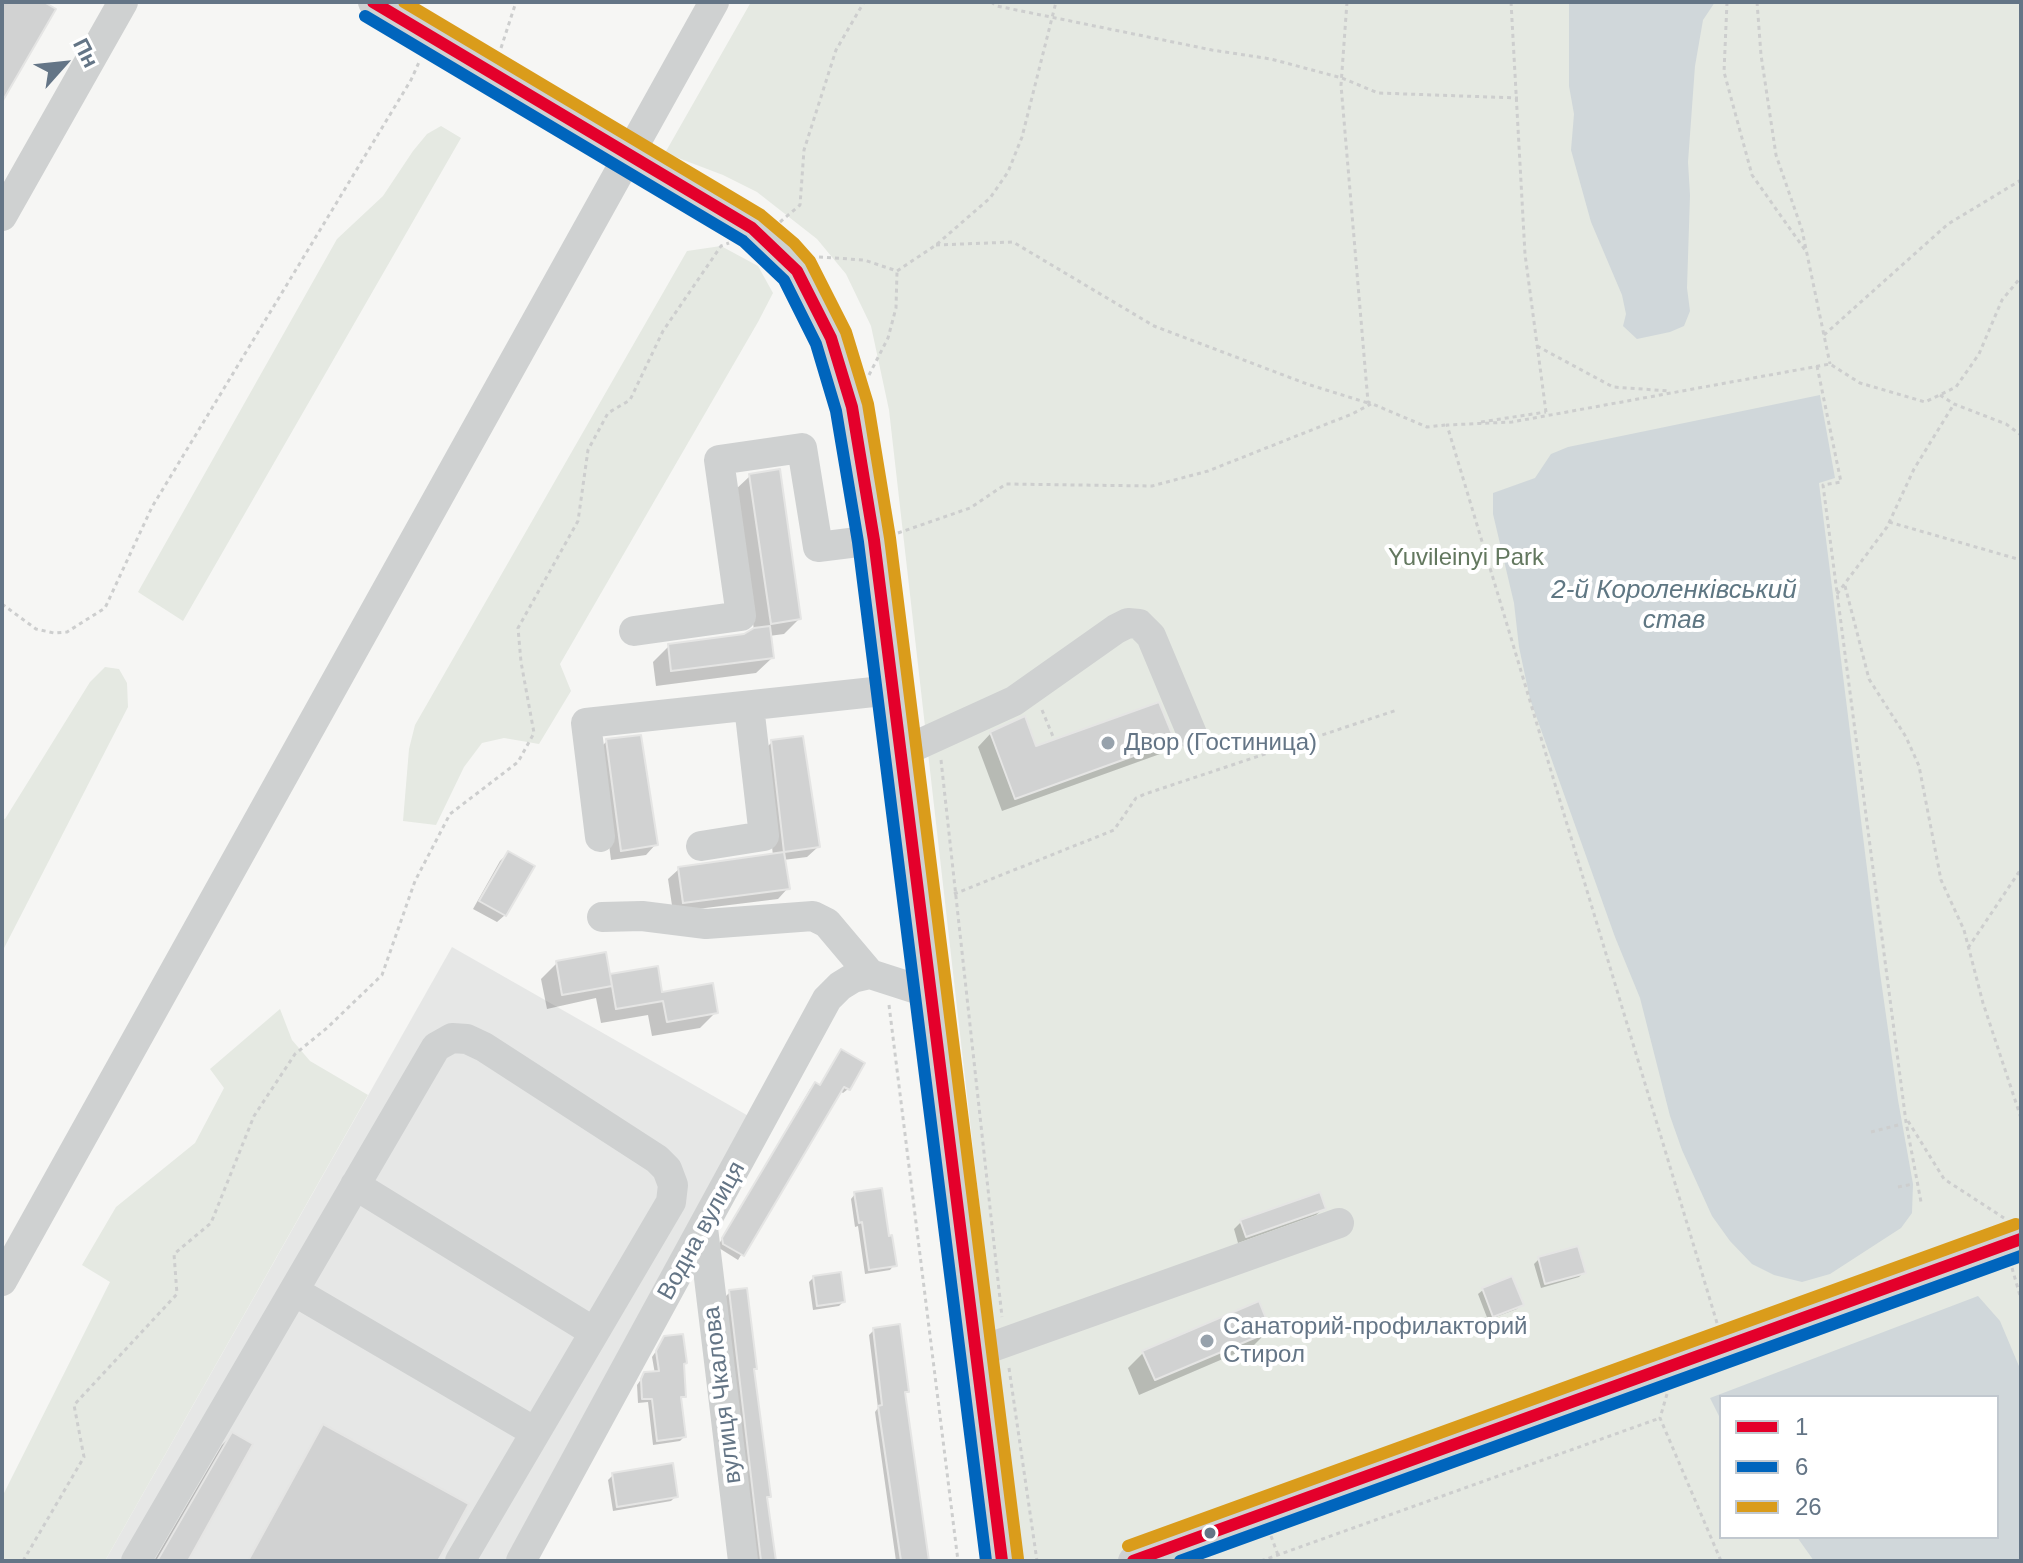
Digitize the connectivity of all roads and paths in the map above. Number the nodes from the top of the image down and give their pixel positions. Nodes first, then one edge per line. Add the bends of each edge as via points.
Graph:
1 (123, 2) edge
2 (373, 2) edge
3 (405, 2) edge
4 (516, 2) edge
5 (714, 2) edge
6 (864, 2) edge
7 (991, 2) edge
8 (1056, 2) edge
9 (1347, 2) edge
10 (1511, 2) edge
11 (1727, 2) edge
12 (1757, 2) edge
13 (1052, 17) junction
14 (431, 37) junction
15 (495, 75) junction
16 (1342, 78) junction
17 (1518, 98) junction
18 (629, 154) junction
19 (2021, 180) edge
20 (2, 216) edge
21 (759, 233) junction
22 (936, 245) junction
23 (1807, 252) junction
24 (783, 255) junction
25 (897, 271) junction
26 (2021, 277) edge
27 (1824, 335) junction
28 (1537, 346) junction
29 (1830, 364) junction
30 (1817, 366) junction
31 (1677, 392) junction
32 (1940, 395) junction
33 (1371, 404) junction
34 (1954, 404) junction
35 (852, 407) junction
36 (1546, 414) junction
37 (1447, 425) junction
38 (2021, 435) edge
39 (1889, 522) junction
40 (874, 540) junction
41 (2021, 560) edge
42 (1845, 586) junction
43 (1837, 594) junction
44 (2, 604) edge
45 (634, 631) dead end
46 (1033, 689) junction
47 (892, 690) junction
48 (749, 706) junction
49 (1397, 710) dead end
50 (1192, 734) dead end
51 (939, 736) junction
52 (1054, 739) dead end
53 (900, 753) junction
54 (600, 837) dead end
55 (701, 846) dead end
56 (2021, 869) edge
57 (954, 894) junction
58 (602, 917) dead end
59 (1968, 948) junction
60 (878, 976) junction
61 (929, 993) junction
62 (1906, 1118) junction
63 (2021, 1118) edge
64 (1902, 1124) dead end
65 (1871, 1132) dead end
66 (1913, 1184) dead end
67 (355, 1185) junction
68 (1898, 1187) dead end
69 (1921, 1202) dead end
70 (1339, 1223) dead end
71 (703, 1228) junction
72 (2011, 1235) edge
73 (2, 1281) edge
74 (294, 1291) junction
75 (2021, 1299) edge
76 (594, 1332) junction
77 (1005, 1343) junction
78 (1724, 1347) junction
79 (975, 1353) junction
80 (1677, 1364) junction
81 (1660, 1418) junction
82 (535, 1432) junction
83 (23, 1561) edge
84 (136, 1561) edge
85 (460, 1561) edge
86 (521, 1561) edge
87 (743, 1561) edge
88 (958, 1561) edge
89 (1002, 1561) edge
90 (1037, 1561) edge
91 (1133, 1561) edge
92 (1261, 1561) edge
93 (1721, 1561) edge

1 - 20 street
2 - 14 street
3 - 14 street
4 - 15 path
5 - 18 street
6 - 21 path via 836,50 804,150 800,205
7 - 13 path
8 - 13 path
9 - 16 path
10 - 17 path
11 - 23 path via 1724,72 1752,175
12 - 23 path via 1776,155
13 - 16 path
13 - 22 path via 1008,172 990,198
14 - 15 street
14 - 44 path via 411,80 152,507 105,608 67,632 54,633 36,629
15 - 18 street
16 - 17 path via 1378,93
16 - 33 path
17 - 28 path via 1525,254
18 - 21 street
18 - 73 street
19 - 27 path via 1948,224
21 - 24 street
21 - 83 path via 721,246 663,331 630,400 608,413 588,450 578,521 518,628 534,733 518,762 450,814 415,881 382,975 295,1054 254,1116 211,1223 174,1254 177,1294 74,1405 84,1457
22 - 25 path
22 - 33 path via 1013,242 1154,326
23 - 27 path
24 - 25 path via 864,260
24 - 35 street via 818,309
25 - 35 path via 888,338
26 - 32 path via 2002,300 1964,376
27 - 29 path
28 - 31 path via 1613,387
28 - 36 path
29 - 30 path
29 - 32 path via 1860,383 1925,402
30 - 31 path
30 - 43 path via 1841,482 1823,485
31 - 36 path
32 - 34 path
33 - 37 path via 1427,427
33 - 40 path via 1222,465 1152,486 1006,484 970,508
34 - 38 path
34 - 39 path
35 - 40 street
36 - 37 path via 1512,422
37 - 78 path
39 - 41 path
39 - 42 path
40 - 45 street via 818,547 802,448 719,460 741,616
40 - 47 street
42 - 43 path
42 - 59 path via 1869,679 1919,766 1941,880
43 - 62 path
46 - 50 street via 1116,629 1139,624 1151,636
46 - 51 street
46 - 52 path
47 - 48 street
47 - 53 street
48 - 54 street via 586,723
48 - 55 street via 764,836
49 - 57 path via 1145,794 1136,798 1114,830
51 - 53 street
51 - 57 path
53 - 61 street
56 - 59 path
57 - 77 path
58 - 60 street via 706,924 813,916 827,923
59 - 63 path
60 - 61 street
60 - 71 street, Водна вулиця via 853,978 827,999
60 - 88 path
61 - 79 street
62 - 69 path
62 - 72 path via 1944,1179
64 - 65 path
66 - 68 path
67 - 74 street
67 - 76 street
67 - 76 street via 436,1047 452,1038 484,1047 667,1169 673,1185 671,1202
70 - 77 street
71 - 86 street, Водна вулиця
71 - 87 street, вулиця Чкалова
72 - 75 path
72 - 78 street
74 - 82 street
74 - 84 street
76 - 82 street
77 - 79 street
77 - 90 path
78 - 80 street
79 - 89 street
80 - 81 path
80 - 91 street
81 - 92 path
81 - 93 path
82 - 85 street

